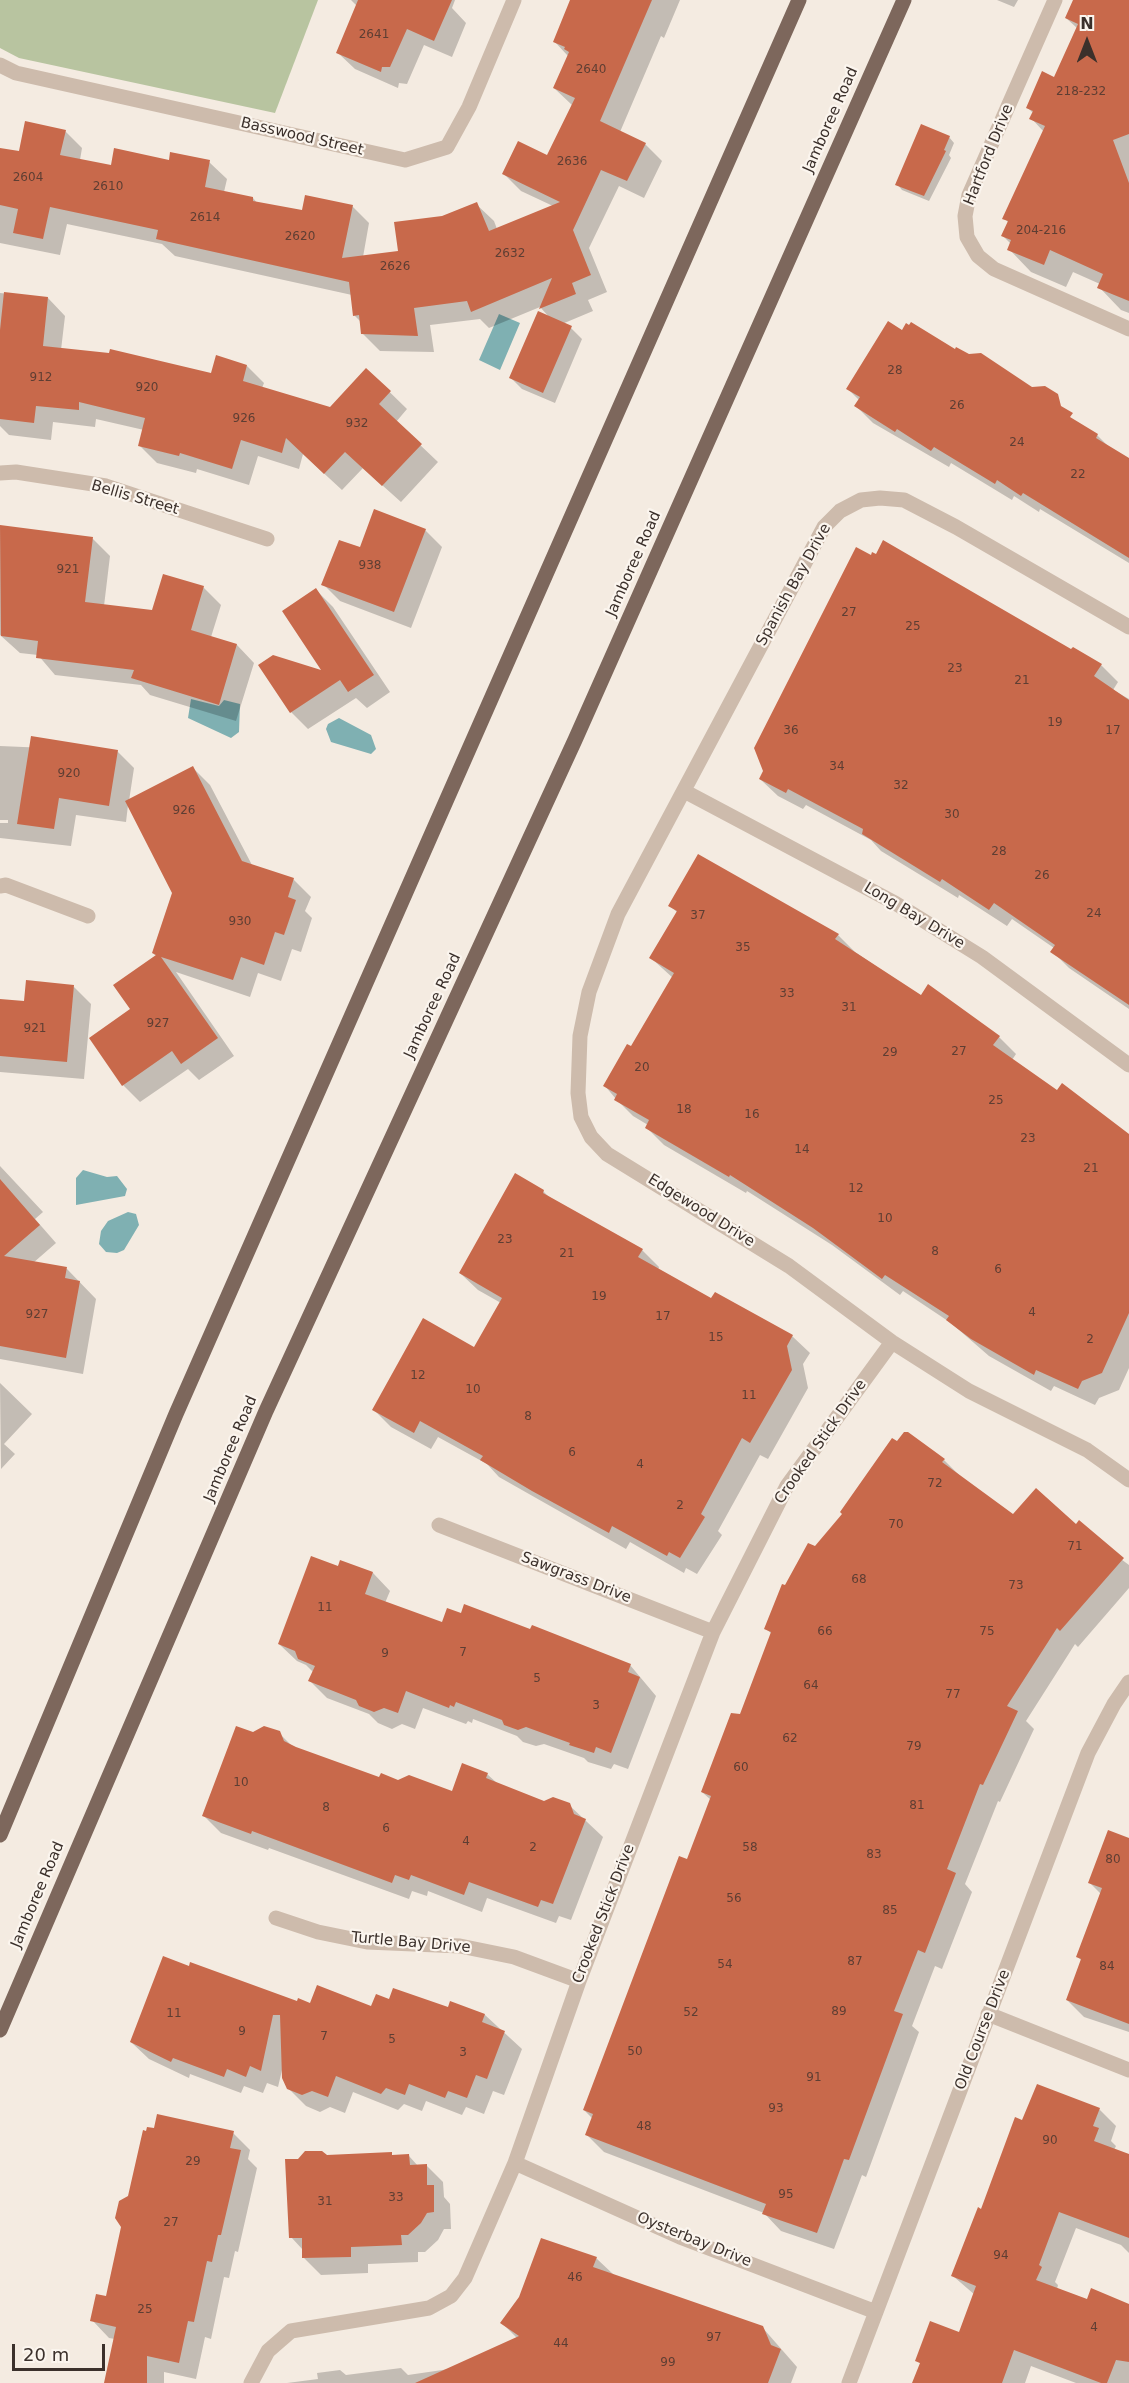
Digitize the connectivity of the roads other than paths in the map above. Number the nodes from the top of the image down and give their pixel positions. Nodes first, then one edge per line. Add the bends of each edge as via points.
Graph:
1 (514, 0) edge
2 (799, 0) edge
3 (904, 0) edge
4 (1055, 0) edge
5 (0, 65) edge
6 (1129, 329) edge
7 (0, 473) edge
8 (267, 538) dead end
9 (1129, 627) edge
10 (684, 790) junction
11 (0, 886) edge
12 (88, 916) dead end
13 (1129, 1065) edge
14 (892, 1342) junction
15 (1129, 1480) edge
16 (439, 1526) dead end
17 (713, 1632) junction
18 (1129, 1682) edge
19 (0, 1835) edge
20 (276, 1918) dead end
21 (579, 1981) junction
22 (988, 2014) junction
23 (0, 2030) edge
24 (1129, 2070) edge
25 (515, 2163) junction
26 (876, 2312) junction
27 (250, 2383) edge
28 (849, 2383) edge

1 - 5 street, Basswood Street via 470,107 447,147 405,160 16,73
2 - 19 main road via 176,1414
3 - 23 main road, Jamboree Road via 575,740 266,1411
4 - 6 street, Hartford Drive via 969,195 967,237 978,256 994,269
7 - 8 street, Bellis Street via 106,486
9 - 10 street, Spanish Bay Drive via 918,505 904,500 861,500 840,511 824,527
10 - 13 street, Long Bay Drive via 895,903 982,957
10 - 14 street, Edgewood Drive via 618,914 588,992 580,1036 581,1117 591,1137 607,1154 789,1266
11 - 12 street
14 - 15 street, Edgewood Drive via 969,1391 1087,1450
14 - 17 street, Crooked Stick Drive via 787,1486
16 - 17 street, Sawgrass Drive
17 - 21 street, Crooked Stick Drive
18 - 22 street, Old Course Drive via 1088,1753
20 - 21 street, Turtle Bay Drive via 367,1942 460,1946 514,1957
21 - 25 street, Crooked Stick Drive
22 - 24 street
22 - 26 street, Old Course Drive
25 - 26 street, Oysterbay Drive via 680,2237
25 - 27 street, Crooked Stick Drive via 465,2278 451,2295 429,2308 291,2331 268,2351
26 - 28 street, Old Course Drive

